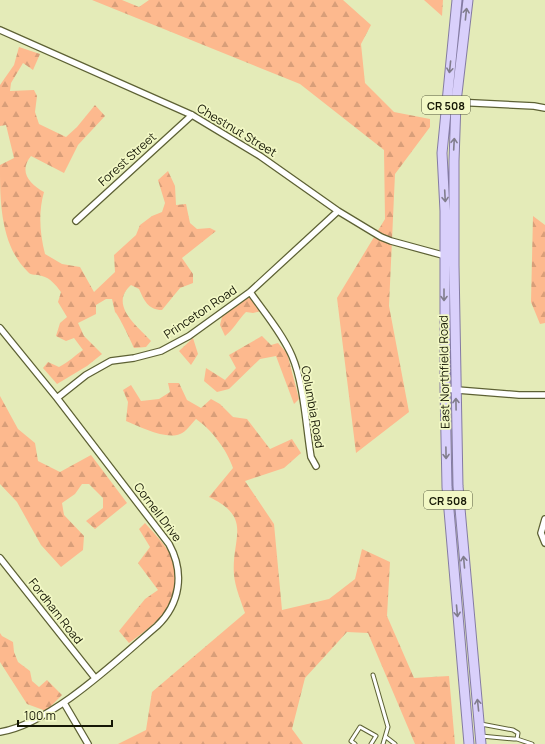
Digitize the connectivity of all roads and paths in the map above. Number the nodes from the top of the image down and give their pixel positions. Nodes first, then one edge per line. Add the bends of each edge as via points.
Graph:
1 (457, 0) edge
2 (468, 0) edge
3 (0, 30) edge
4 (453, 42) junction
5 (464, 42) junction
6 (446, 102) junction
7 (456, 102) junction
8 (545, 108) edge
9 (192, 115) junction
10 (338, 211) junction
11 (76, 220) dead end
12 (445, 256) junction
13 (455, 257) junction
14 (250, 292) junction
15 (0, 328) edge
16 (445, 389) junction
17 (456, 389) junction
18 (545, 395) edge
19 (56, 398) junction
20 (316, 466) dead end
21 (458, 486) junction
22 (447, 487) junction
23 (545, 519) edge
24 (545, 543) edge
25 (0, 558) edge
26 (466, 580) junction
27 (454, 582) junction
28 (373, 675) dead end
29 (475, 677) junction
30 (95, 678) junction
31 (464, 678) junction
32 (64, 703) junction
33 (479, 724) junction
34 (0, 732) edge
35 (376, 736) junction
36 (386, 737) junction
37 (517, 739) junction
38 (480, 740) edge
39 (384, 742) edge
40 (88, 744) edge
41 (355, 744) edge
42 (371, 744) edge
43 (395, 744) edge
44 (469, 744) edge
45 (532, 744) edge

1 - 4 main road, East Northfield Road / CR 508
5 -> 2 main road, East Northfield Road / CR 508
3 - 9 street, Chestnut Street
4 - 5 main road
4 -> 6 main road, East Northfield Road / CR 508
5 - 7 main road, East Northfield Road / CR 508
6 - 7 street
6 -> 12 main road, East Northfield Road / CR 508 via 442,153
7 - 8 street
13 -> 7 main road, East Northfield Road / CR 508
9 - 10 street, Chestnut Street via 260,156
9 - 11 street, Forest Street
10 - 12 street, Chestnut Street via 390,241
10 - 14 street, Princeton Road
12 - 13 street, Chestnut Street
12 -> 16 main road, East Northfield Road / CR 508
13 - 17 main road, East Northfield Road / CR 508
14 - 19 street, Princeton Road via 189,336 161,352 111,361 86,375
14 - 20 street, Columbia Road via 286,343 293,358 311,457
15 - 19 street, Cornell Drive
16 - 17 street
16 -> 22 main road, East Northfield Road / CR 508
17 - 18 street
21 -> 17 main road, East Northfield Road / CR 508
19 - 30 street, Cornell Drive via 169,544 178,570 176,596 164,620
21 - 22 main road
26 -> 21 main road, East Northfield Road / CR 508
22 - 27 main road, East Northfield Road / CR 508
23 - 24 street via 541,533
25 - 30 street, Fordham Road
26 - 27 main road
26 - 29 main road, East Northfield Road / CR 508
27 -> 31 main road, East Northfield Road / CR 508
28 - 36 lane via 385,711 388,727
29 - 31 main road
33 -> 29 main road, East Northfield Road / CR 508
30 - 32 street, Cornell Drive
31 - 44 main road, East Northfield Road / CR 508
32 - 34 street, Cornell Drive via 21,726
32 - 40 street
33 - 37 lane via 514,730 518,733
33 - 38 main road, East Northfield Road / CR 508
35 - 39 lane
35 - 41 lane via 360,727 351,742
35 - 42 lane
36 - 39 lane
36 - 43 lane
37 - 38 lane via 498,737
37 - 45 lane

